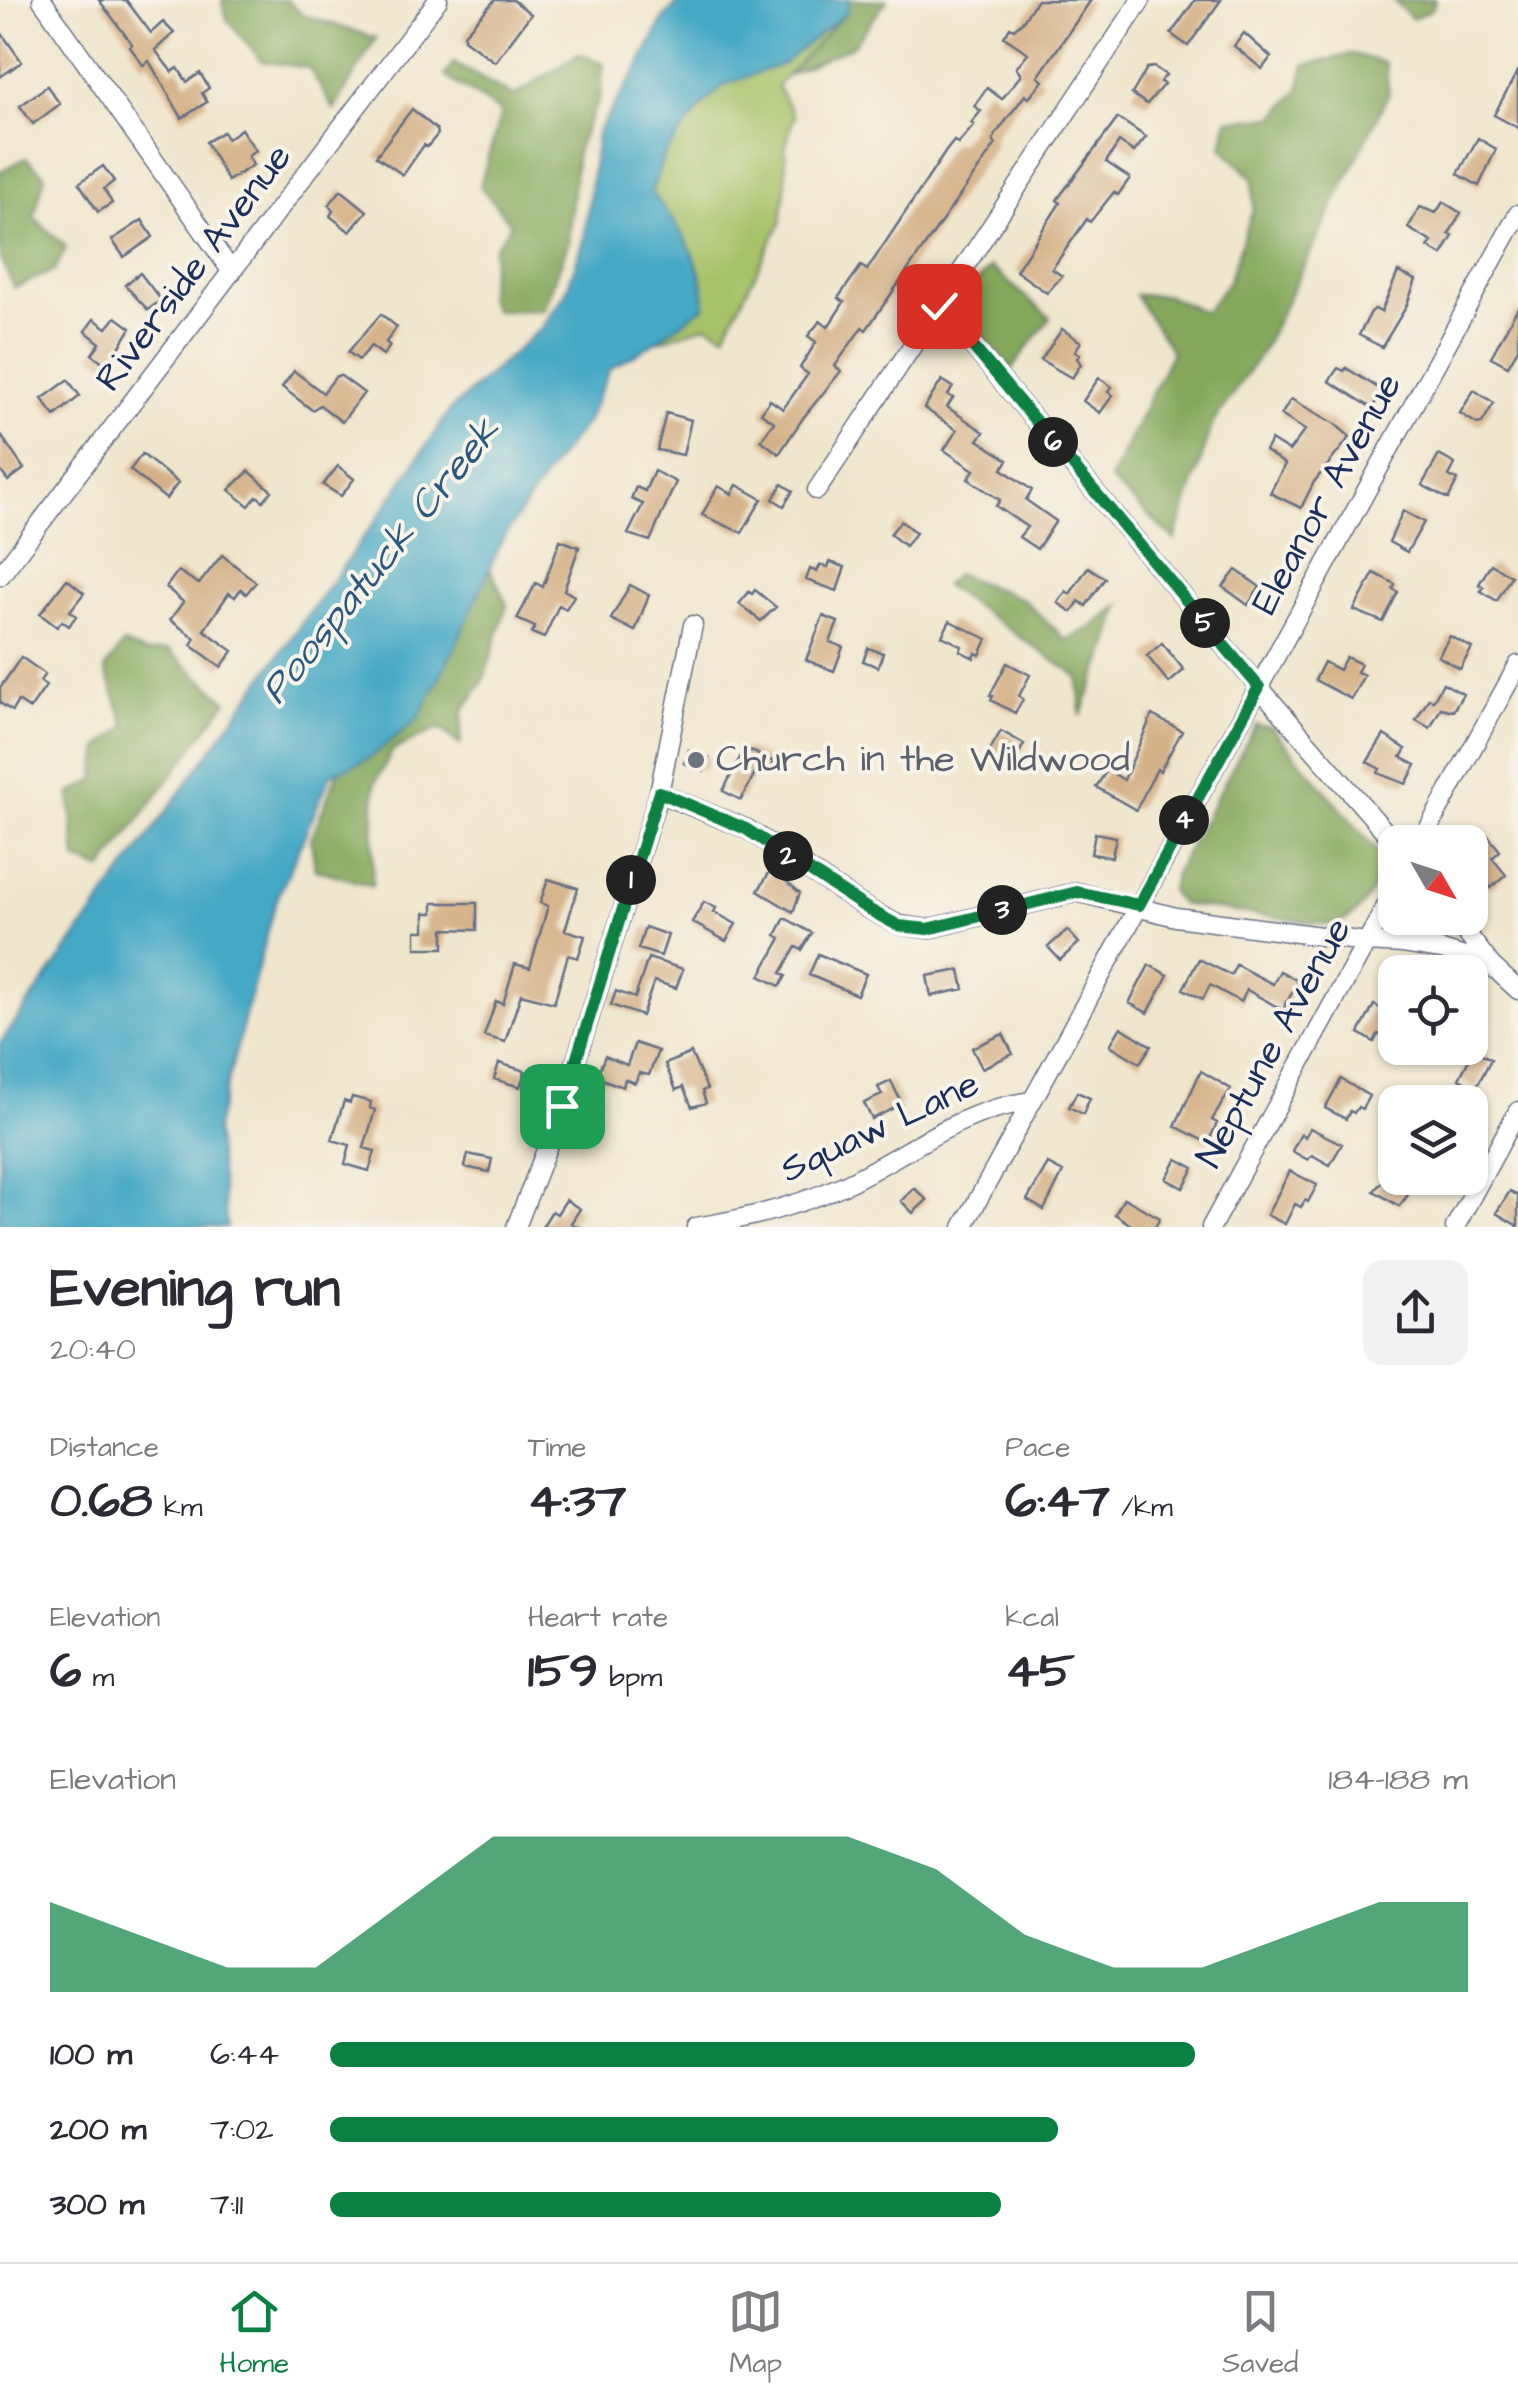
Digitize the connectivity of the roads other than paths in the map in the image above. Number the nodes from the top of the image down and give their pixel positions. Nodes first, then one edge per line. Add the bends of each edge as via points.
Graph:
1 (42, 0) edge
2 (438, 0) edge
3 (1141, 0) edge
4 (1518, 214) edge
5 (232, 272) junction
6 (939, 306) junction
7 (817, 490) dead end
8 (4, 561) edge
9 (693, 625) dead end
10 (1518, 666) edge
11 (1259, 687) junction
12 (659, 792) junction
13 (1379, 825) edge
14 (1430, 825) edge
15 (1139, 905) junction
16 (1378, 920) edge
17 (1468, 935) edge
18 (1366, 942) junction
19 (1491, 964) junction
20 (1518, 990) edge
21 (1032, 1101) junction
22 (1518, 1111) edge
23 (516, 1227) edge
24 (696, 1227) edge
25 (963, 1227) edge
26 (1211, 1227) edge
27 (1454, 1227) edge

1 - 5 street
2 - 5 street, Riverside Avenue
3 - 6 street
4 - 11 street, Eleanor Avenue
5 - 8 street, Riverside Avenue
6 - 7 street
6 - 11 street
9 - 12 street
10 - 14 street
11 - 13 street
11 - 15 street, Eleanor Avenue
12 - 15 street via 746,829 899,926 928,929 1077,892
12 - 23 street via 557,1122
15 - 18 street via 1176,917
15 - 21 street, Eleanor Avenue
16 - 18 street, Neptune Avenue
17 - 19 street
18 - 19 street via 1442,950
18 - 26 street, Neptune Avenue
19 - 20 street
21 - 24 street, Squaw Lane via 976,1112 844,1185 780,1209
21 - 25 street, Eleanor Avenue
22 - 27 street

